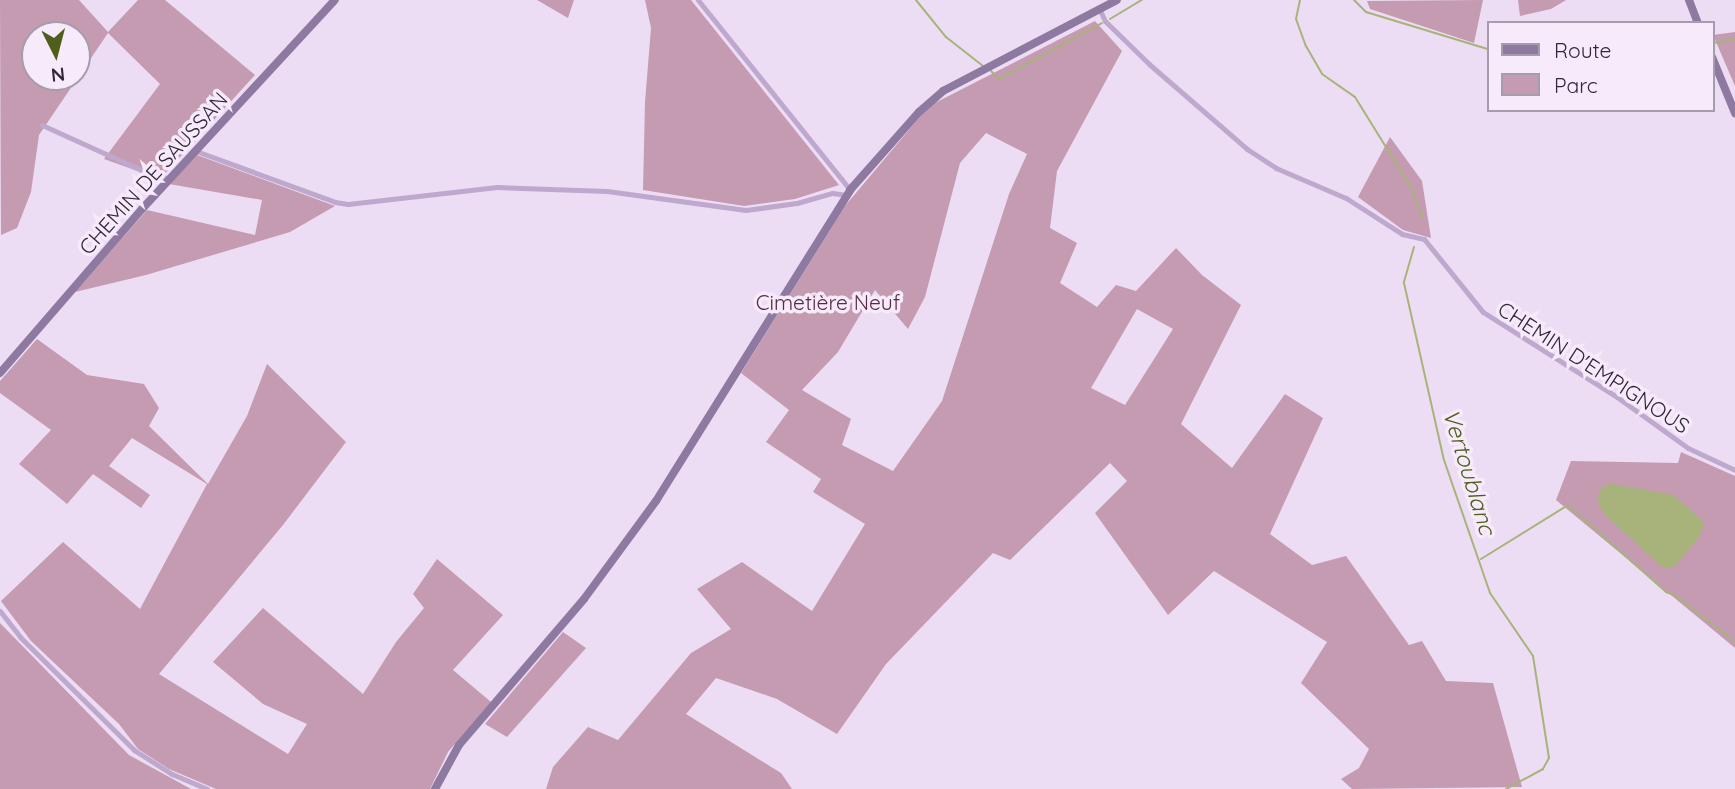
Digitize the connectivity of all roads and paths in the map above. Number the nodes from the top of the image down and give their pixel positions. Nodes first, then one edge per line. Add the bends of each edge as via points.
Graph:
1 (335, 0) edge
2 (698, 0) edge
3 (1117, 0) edge
4 (1689, 0) edge
5 (1100, 10) junction
6 (1697, 21) edge
7 (1714, 62) edge
8 (1735, 113) edge
9 (42, 125) dead end
10 (196, 151) junction
11 (171, 179) junction
12 (848, 193) junction
13 (0, 373) edge
14 (1735, 470) edge
15 (0, 611) edge
16 (207, 789) edge
17 (435, 789) edge

1 - 10 street, CHEMIN DE SAUSSAN
2 - 12 street
3 - 5 street
4 - 6 street
5 - 12 street via 933,99
5 - 14 street, CHEMIN D'EMPIGNOUS via 1149,64 1247,149 1276,168 1346,198 1402,234 1424,239 1483,312 1688,447
7 - 8 street
9 - 11 street
10 - 11 street, CHEMIN DE SAUSSAN
10 - 12 street via 348,204 497,187 607,191 746,209
11 - 13 street, CHEMIN DE SAUSSAN
12 - 17 street via 656,501 584,599 459,745
15 - 16 street via 20,637 134,750

